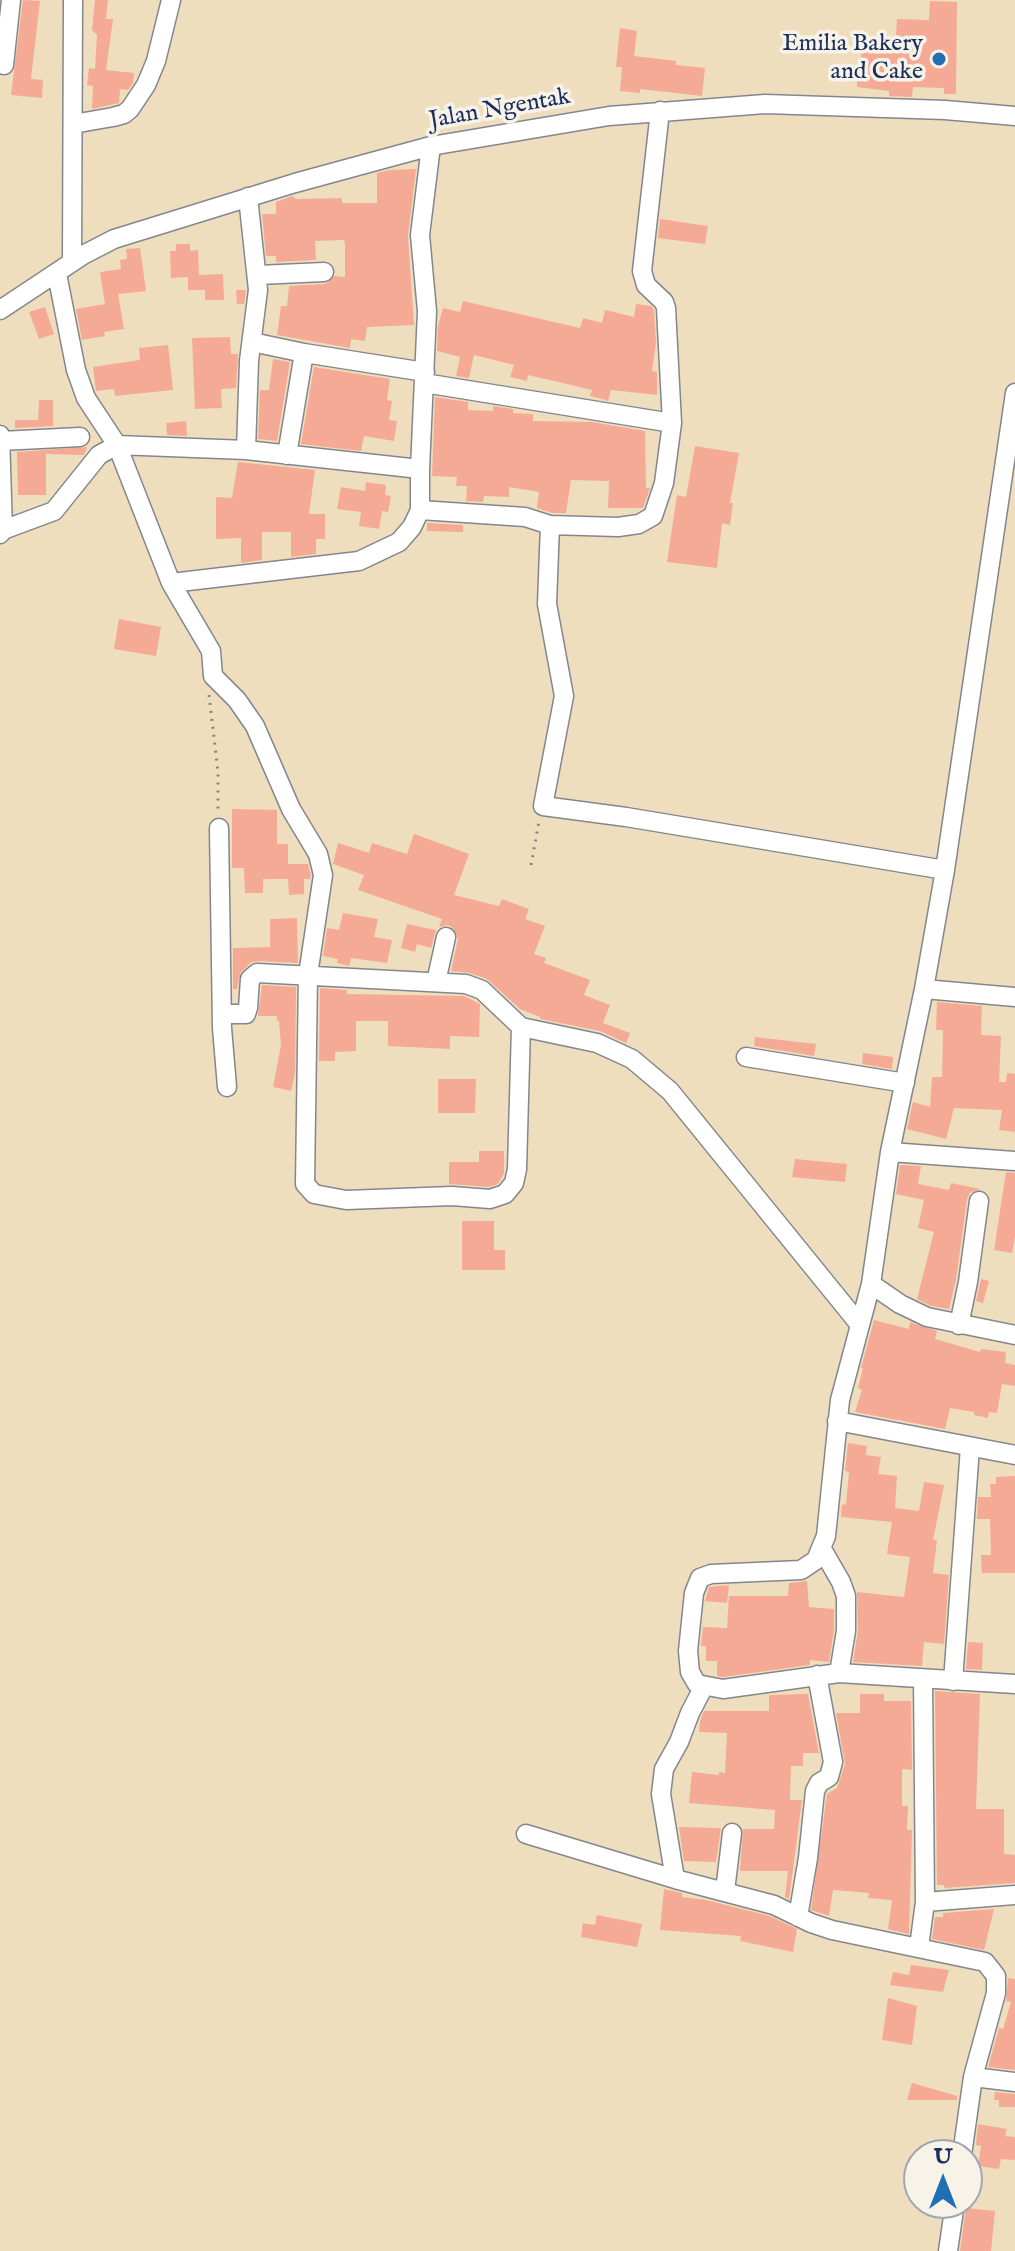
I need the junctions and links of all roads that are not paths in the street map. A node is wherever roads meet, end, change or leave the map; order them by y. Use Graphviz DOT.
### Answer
graph roads {
  1 [pos="11,0"];
  2 [pos="73,0"];
  3 [pos="171,0"];
  4 [pos="4,65"];
  5 [pos="660,111"];
  6 [pos="1015,116"];
  7 [pos="73,124"];
  8 [pos="431,146"];
  9 [pos="248,197"];
  10 [pos="65,268"];
  11 [pos="324,272"];
  12 [pos="258,275"];
  13 [pos="0,310"];
  14 [pos="252,342"];
  15 [pos="304,353"];
  16 [pos="424,378"];
  17 [pos="1015,393"];
  18 [pos="672,423"];
  19 [pos="80,437"];
  20 [pos="1,438"];
  21 [pos="109,449"];
  22 [pos="246,450"];
  23 [pos="287,455"];
  24 [pos="420,469"];
  25 [pos="420,510"];
  26 [pos="550,525"];
  27 [pos="2,532"];
  28 [pos="171,583"];
  29 [pos="219,828"];
  30 [pos="945,870"];
  31 [pos="446,937"];
  32 [pos="308,975"];
  33 [pos="436,982"];
  34 [pos="924,989"];
  35 [pos="1015,997"];
  36 [pos="222,1014"];
  37 [pos="521,1027"];
  38 [pos="746,1057"];
  39 [pos="905,1083"];
  40 [pos="227,1087"];
  41 [pos="890,1152"];
  42 [pos="1015,1161"];
  43 [pos="979,1201"];
  44 [pos="870,1286"];
  45 [pos="861,1320"];
  46 [pos="959,1325"];
  47 [pos="1015,1335"];
  48 [pos="837,1421"];
  49 [pos="970,1447"];
  50 [pos="1015,1455"];
  51 [pos="822,1549"];
  52 [pos="839,1673"];
  53 [pos="817,1675"];
  54 [pos="923,1679"];
  55 [pos="953,1681"];
  56 [pos="1015,1684"];
  57 [pos="704,1686"];
  58 [pos="732,1833"];
  59 [pos="526,1834"];
  60 [pos="675,1879"];
  61 [pos="725,1891"];
  62 [pos="1015,1895"];
  63 [pos="925,1902"];
  64 [pos="798,1917"];
  65 [pos="919,1947"];
  66 [pos="973,2077"];
  67 [pos="1015,2082"];
  68 [pos="964,2139"];
  69 [pos="953,2219"];
  70 [pos="948,2251"];
  1 -- 4 [label="street"];
  2 -- 7 [label="street"];
  3 -- 7 [label="street"];
  5 -- 6 [label="street, Jalan Ngentak"];
  5 -- 8 [label="street, Jalan Ngentak"];
  5 -- 18 [label="street"];
  7 -- 10 [label="street"];
  8 -- 9 [label="street, Jalan Ngentak"];
  8 -- 16 [label="street"];
  9 -- 10 [label="street, Jalan Ngentak"];
  9 -- 12 [label="street"];
  10 -- 13 [label="street, Jalan Ngentak"];
  10 -- 21 [label="street"];
  11 -- 12 [label="street"];
  12 -- 14 [label="street"];
  14 -- 15 [label="street"];
  14 -- 22 [label="street"];
  15 -- 16 [label="street"];
  15 -- 23 [label="street"];
  16 -- 18 [label="street"];
  16 -- 24 [label="street"];
  17 -- 30 [label="street"];
  18 -- 26 [label="street"];
  19 -- 20 [label="street"];
  20 -- 27 [label="street"];
  21 -- 22 [label="street"];
  21 -- 27 [label="street"];
  21 -- 28 [label="street"];
  22 -- 23 [label="street"];
  23 -- 24 [label="street"];
  24 -- 25 [label="street"];
  25 -- 26 [label="street"];
  25 -- 28 [label="street"];
  26 -- 30 [label="street"];
  28 -- 32 [label="street"];
  29 -- 36 [label="street"];
  30 -- 34 [label="street"];
  31 -- 33 [label="street"];
  32 -- 33 [label="street"];
  32 -- 36 [label="street"];
  32 -- 37 [label="street"];
  33 -- 37 [label="street"];
  34 -- 35 [label="street"];
  34 -- 39 [label="street"];
  36 -- 40 [label="street"];
  37 -- 45 [label="street"];
  38 -- 39 [label="street"];
  39 -- 41 [label="street"];
  41 -- 42 [label="street"];
  41 -- 44 [label="street"];
  43 -- 46 [label="street"];
  44 -- 45 [label="street"];
  44 -- 46 [label="street"];
  45 -- 48 [label="street"];
  46 -- 47 [label="street"];
  48 -- 49 [label="street"];
  48 -- 51 [label="street"];
  49 -- 50 [label="street"];
  49 -- 55 [label="street"];
  51 -- 52 [label="street"];
  51 -- 57 [label="street"];
  52 -- 53 [label="street"];
  52 -- 54 [label="street"];
  53 -- 57 [label="street"];
  53 -- 64 [label="street"];
  54 -- 55 [label="street"];
  54 -- 63 [label="street"];
  55 -- 56 [label="street"];
  57 -- 60 [label="street"];
  58 -- 61 [label="street"];
  59 -- 60 [label="street"];
  60 -- 61 [label="street"];
  61 -- 64 [label="street"];
  62 -- 63 [label="street"];
  63 -- 65 [label="street"];
  64 -- 65 [label="street"];
  65 -- 66 [label="street"];
  66 -- 67 [label="street"];
  66 -- 68 [label="street"];
  69 -- 70 [label="street"];
}
